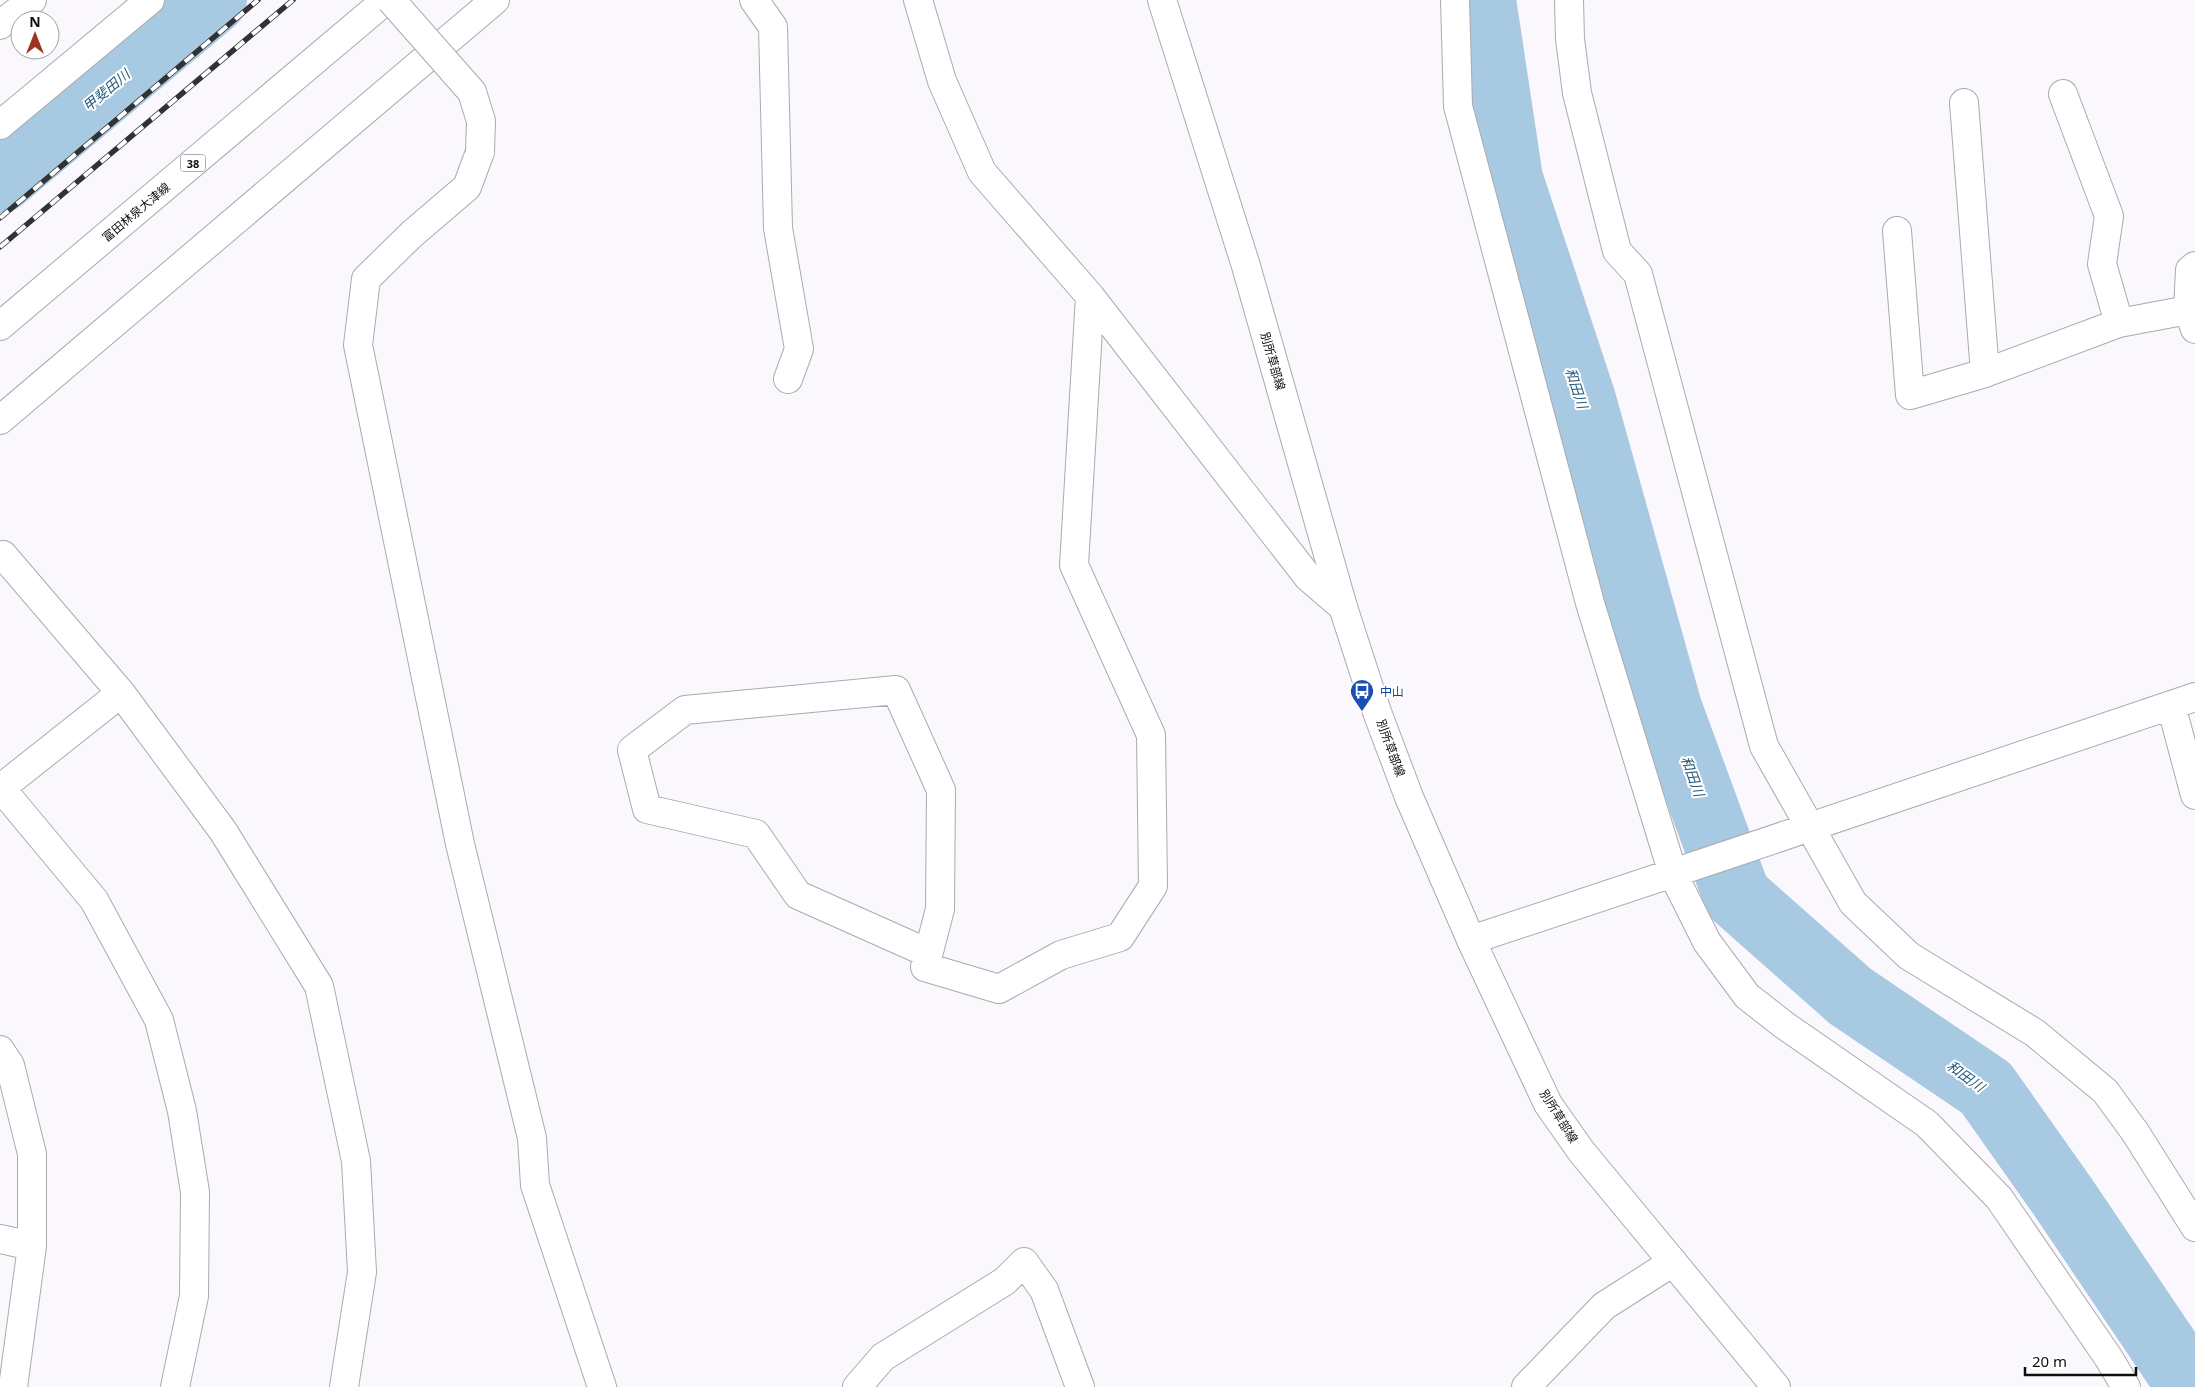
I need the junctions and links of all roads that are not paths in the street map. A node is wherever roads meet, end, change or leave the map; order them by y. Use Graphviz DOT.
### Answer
graph roads {
  1 [pos="32,0"];
  2 [pos="150,0"];
  3 [pos="386,0"];
  4 [pos="392,0"];
  5 [pos="495,0"];
  6 [pos="754,0"];
  7 [pos="918,0"];
  8 [pos="1162,0"];
  9 [pos="1455,0"];
  10 [pos="1569,0"];
  11 [pos="0,25"];
  12 [pos="2063,94"];
  13 [pos="1964,103"];
  14 [pos="0,125"];
  15 [pos="1897,231"];
  16 [pos="2195,266"];
  17 [pos="1090,296"];
  18 [pos="2192,320"];
  19 [pos="2118,323"];
  20 [pos="0,326"];
  21 [pos="1985,373"];
  22 [pos="788,379"];
  23 [pos="0,420"];
  24 [pos="3,555"];
  25 [pos="1343,607"];
  26 [pos="121,693"];
  27 [pos="2183,701"];
  28 [pos="0,788"];
  29 [pos="2195,795"];
  30 [pos="1801,829"];
  31 [pos="1681,872"];
  32 [pos="1471,940"];
  33 [pos="928,954"];
  34 [pos="0,1050"];
  35 [pos="2195,1227"];
  36 [pos="0,1240"];
  37 [pos="32,1246"];
  38 [pos="1673,1262"];
  39 [pos="13,1387"];
  40 [pos="175,1387"];
  41 [pos="344,1387"];
  42 [pos="602,1387"];
  43 [pos="857,1387"];
  44 [pos="1080,1387"];
  45 [pos="1526,1387"];
  46 [pos="1776,1387"];
  47 [pos="2126,1387"];
  1 -- 11 [label="street"];
  2 -- 14 [label="street"];
  3 -- 20 [label="street, 富田林泉大津線 / 38"];
  4 -- 42 [label="street, bridge"];
  5 -- 23 [label="street"];
  6 -- 22 [label="street"];
  7 -- 17 [label="street"];
  8 -- 25 [label="street, 別所草部線"];
  9 -- 31 [label="street"];
  10 -- 30 [label="street"];
  12 -- 19 [label="street"];
  13 -- 21 [label="street"];
  15 -- 21 [label="street"];
  16 -- 18 [label="street"];
  17 -- 25 [label="street"];
  17 -- 33 [label="street"];
  18 -- 19 [label="street"];
  19 -- 21 [label="street"];
  24 -- 26 [label="street"];
  25 -- 32 [label="street, 別所草部線"];
  26 -- 28 [label="street"];
  26 -- 41 [label="street"];
  27 -- 29 [label="street"];
  27 -- 30 [label="street"];
  28 -- 40 [label="street"];
  30 -- 31 [label="street"];
  30 -- 35 [label="street"];
  31 -- 32 [label="street"];
  31 -- 47 [label="street"];
  32 -- 38 [label="street, 別所草部線"];
  33 -- 33 [label="street"];
  34 -- 37 [label="street"];
  36 -- 37 [label="street"];
  37 -- 39 [label="street"];
  38 -- 45 [label="street"];
  38 -- 46 [label="street, 別所草部線"];
  43 -- 44 [label="street"];
}
